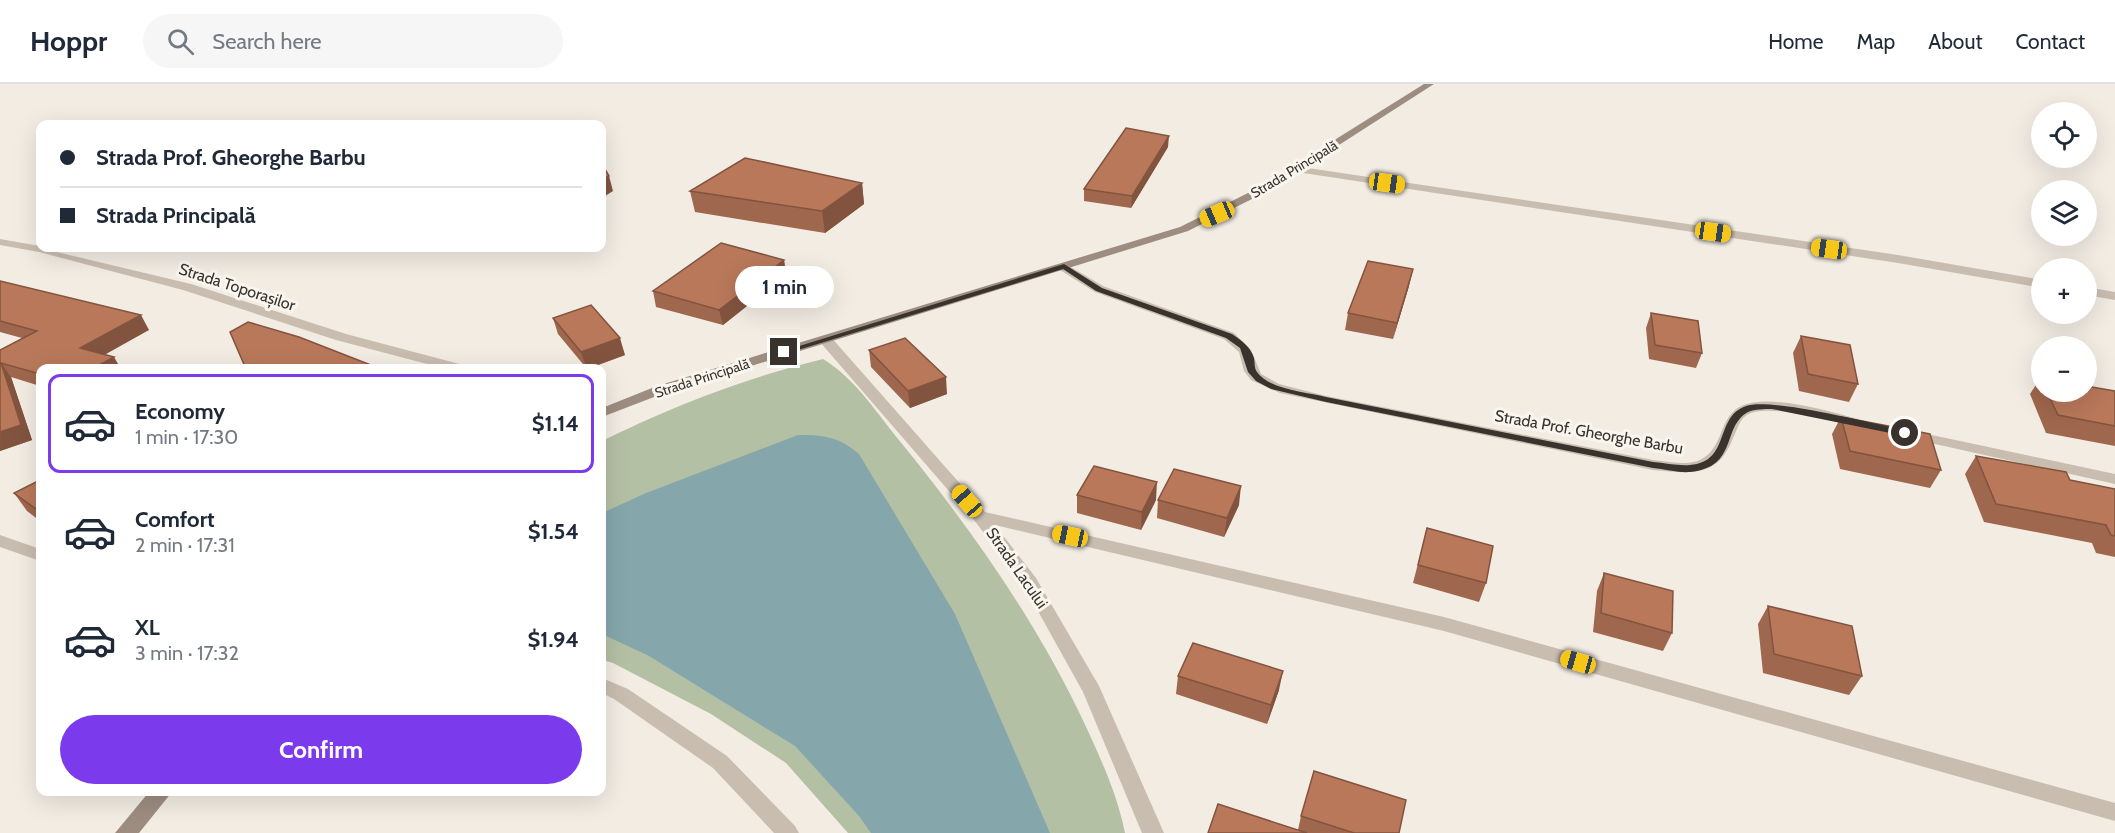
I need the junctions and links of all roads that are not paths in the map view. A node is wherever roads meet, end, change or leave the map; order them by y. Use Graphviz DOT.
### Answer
graph roads {
  1 [pos="1430,84"];
  2 [pos="1294,169"];
  3 [pos="0,242"];
  4 [pos="36,248"];
  5 [pos="52,252"];
  6 [pos="1064,267"];
  7 [pos="2031,282"];
  8 [pos="2097,293"];
  9 [pos="2115,296"];
  10 [pos="825,339"];
  11 [pos="443,364"];
  12 [pos="606,411"];
  13 [pos="1870,426"];
  14 [pos="1893,431"];
  15 [pos="2115,479"];
  16 [pos="980,516"];
  17 [pos="0,541"];
  18 [pos="36,554"];
  19 [pos="606,687"];
  20 [pos="158,796"];
  21 [pos="2115,812"];
  22 [pos="126,833"];
  23 [pos="788,833"];
  24 [pos="1153,833"];
  1 -- 2 [label="main road, Strada Principală"];
  2 -- 6 [label="main road, Strada Principală"];
  2 -- 7 [label="street"];
  3 -- 4 [label="street, Strada Toporașilor"];
  5 -- 11 [label="street, Strada Toporașilor"];
  6 -- 10 [label="main road, Strada Principală"];
  6 -- 13 [label="street, Strada Prof. Gheorghe Barbu"];
  8 -- 9 [label="street"];
  10 -- 12 [label="main road, Strada Principală"];
  10 -- 16 [label="street, Strada Lacului"];
  14 -- 15 [label="street"];
  16 -- 21 [label="street"];
  16 -- 24 [label="street, Strada Lacului"];
  17 -- 18 [label="street"];
  19 -- 23 [label="street"];
  20 -- 22 [label="main road"];
}
